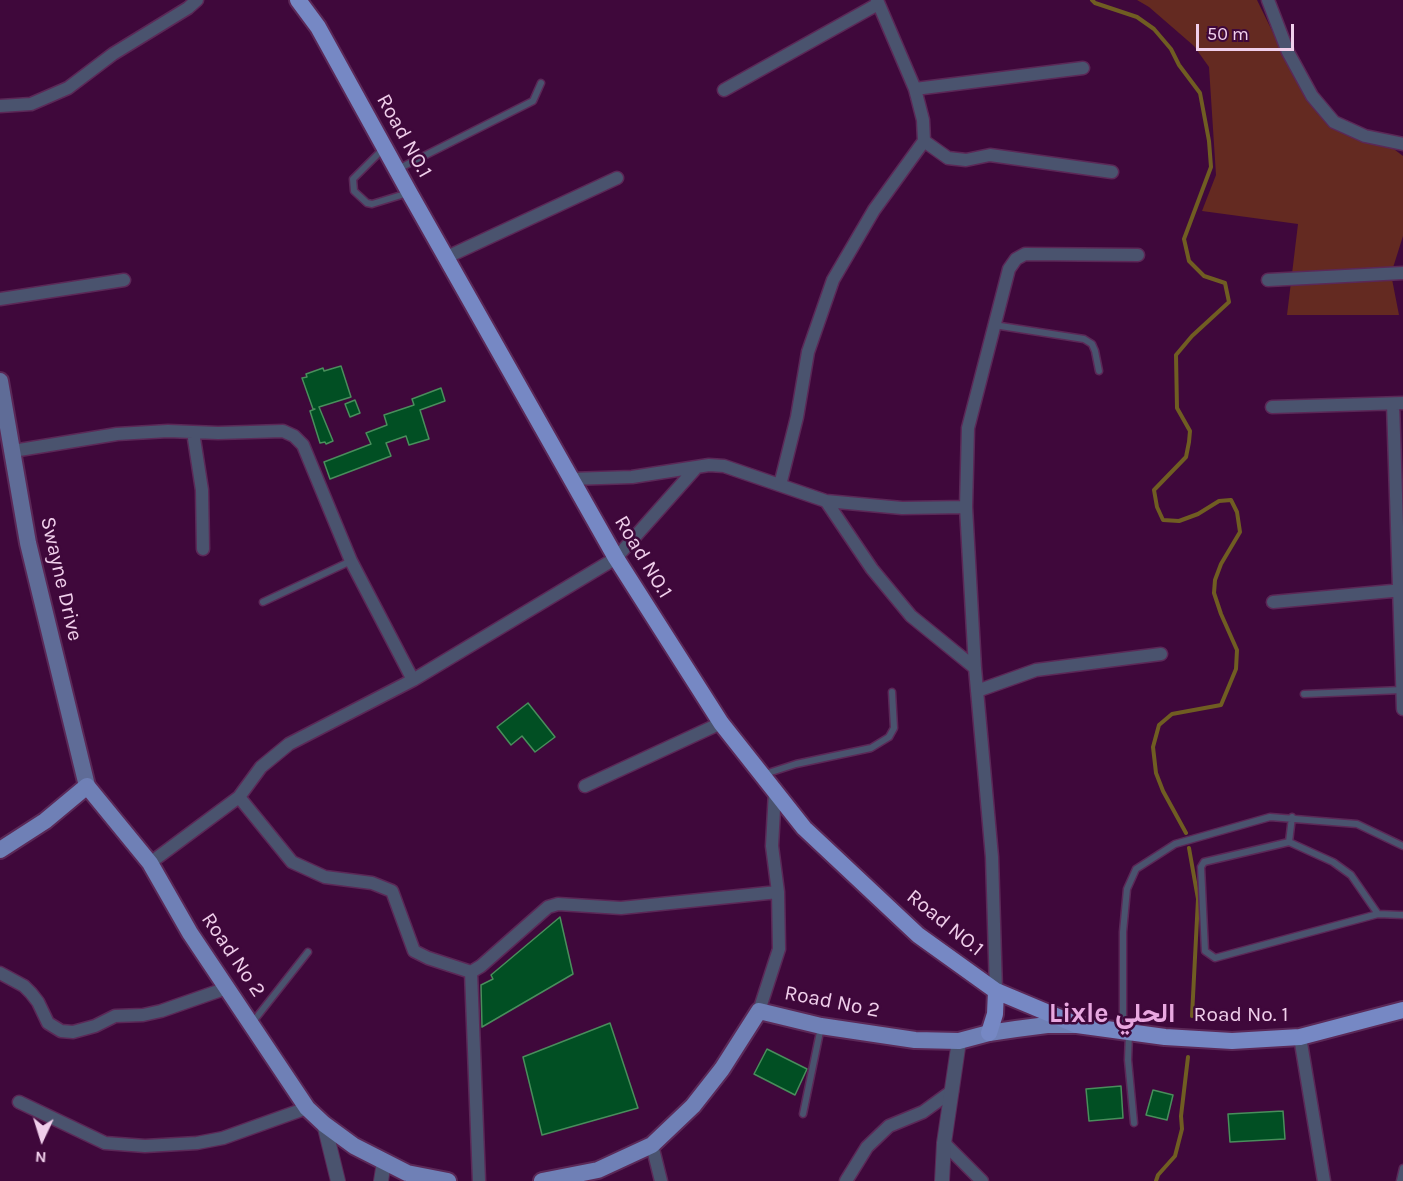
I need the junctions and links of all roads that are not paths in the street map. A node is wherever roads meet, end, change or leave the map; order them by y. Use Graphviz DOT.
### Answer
graph roads {
  1 [pos="197,0"];
  2 [pos="298,0"];
  3 [pos="1268,0"];
  4 [pos="877,2"];
  5 [pos="1083,68"];
  6 [pos="541,83"];
  7 [pos="915,89"];
  8 [pos="724,90"];
  9 [pos="0,106"];
  10 [pos="924,141"];
  11 [pos="1403,144"];
  12 [pos="385,147"];
  13 [pos="397,169"];
  14 [pos="1112,172"];
  15 [pos="617,178"];
  16 [pos="409,192"];
  17 [pos="1137,255"];
  18 [pos="447,257"];
  19 [pos="1403,273"];
  20 [pos="124,280"];
  21 [pos="1268,280"];
  22 [pos="0,299"];
  23 [pos="994,325"];
  24 [pos="1099,371"];
  25 [pos="0,381"];
  26 [pos="1398,403"];
  27 [pos="1272,407"];
  28 [pos="193,432"];
  29 [pos="13,451"];
  30 [pos="696,468"];
  31 [pos="570,478"];
  32 [pos="780,485"];
  33 [pos="826,501"];
  34 [pos="966,507"];
  35 [pos="203,549"];
  36 [pos="616,558"];
  37 [pos="351,561"];
  38 [pos="1400,590"];
  39 [pos="263,602"];
  40 [pos="1273,602"];
  41 [pos="1161,654"];
  42 [pos="975,668"];
  43 [pos="413,680"];
  44 [pos="1402,690"];
  45 [pos="977,691"];
  46 [pos="892,692"];
  47 [pos="1304,694"];
  48 [pos="1403,709"];
  49 [pos="721,723"];
  50 [pos="762,775"];
  51 [pos="87,786"];
  52 [pos="585,786"];
  53 [pos="775,791"];
  54 [pos="239,797"];
  55 [pos="1292,817"];
  56 [pos="1288,842"];
  57 [pos="1403,846"];
  58 [pos="0,850"];
  59 [pos="150,863"];
  60 [pos="778,892"];
  61 [pos="1378,914"];
  62 [pos="1403,915"];
  63 [pos="308,952"];
  64 [pos="471,972"];
  65 [pos="0,973"];
  66 [pos="227,988"];
  67 [pos="996,991"];
  68 [pos="1403,1010"];
  69 [pos="759,1011"];
  70 [pos="251,1023"];
  71 [pos="1077,1025"];
  72 [pos="821,1026"];
  73 [pos="1126,1032"];
  74 [pos="989,1033"];
  75 [pos="1300,1037"];
  76 [pos="959,1041"];
  77 [pos="952,1091"];
  78 [pos="19,1102"];
  79 [pos="307,1108"];
  80 [pos="803,1114"];
  81 [pos="1134,1123"];
  82 [pos="324,1124"];
  83 [pos="944,1143"];
  84 [pos="652,1144"];
  85 [pos="384,1162"];
  86 [pos="1403,1168"];
  87 [pos="338,1181"];
  88 [pos="381,1181"];
  89 [pos="448,1181"];
  90 [pos="479,1181"];
  91 [pos="542,1181"];
  92 [pos="661,1181"];
  93 [pos="846,1181"];
  94 [pos="942,1181"];
  95 [pos="982,1181"];
  96 [pos="1324,1181"];
  97 [pos="1400,1181"];
  1 -- 9 [label="street"];
  2 -- 12 [label="highway, Road NO.1"];
  3 -- 11 [label="street"];
  4 -- 7 [label="street"];
  4 -- 8 [label="street"];
  5 -- 7 [label="street"];
  6 -- 13 [label="lane"];
  7 -- 10 [label="street"];
  10 -- 14 [label="street"];
  10 -- 32 [label="street"];
  12 -- 13 [label="highway, Road NO.1"];
  12 -- 16 [label="lane"];
  13 -- 16 [label="highway, Road NO.1"];
  15 -- 18 [label="street"];
  16 -- 18 [label="highway, Road NO.1"];
  17 -- 23 [label="street"];
  18 -- 31 [label="highway, Road NO.1"];
  19 -- 21 [label="street"];
  20 -- 22 [label="street"];
  23 -- 24 [label="lane"];
  23 -- 34 [label="street"];
  25 -- 29 [label="main road, Swayne Drive"];
  26 -- 27 [label="street"];
  26 -- 38 [label="street"];
  28 -- 29 [label="street"];
  28 -- 35 [label="street"];
  28 -- 37 [label="street"];
  29 -- 51 [label="main road, Swayne Drive"];
  30 -- 31 [label="street"];
  30 -- 32 [label="street"];
  30 -- 36 [label="street"];
  31 -- 36 [label="highway, Road NO.1"];
  32 -- 33 [label="street"];
  33 -- 34 [label="street"];
  33 -- 42 [label="street"];
  34 -- 42 [label="street"];
  36 -- 43 [label="street"];
  36 -- 49 [label="highway, Road NO.1"];
  37 -- 39 [label="lane"];
  37 -- 43 [label="street"];
  38 -- 40 [label="street"];
  38 -- 44 [label="street"];
  41 -- 45 [label="street"];
  42 -- 45 [label="street"];
  43 -- 54 [label="street"];
  44 -- 47 [label="lane"];
  44 -- 48 [label="street"];
  45 -- 67 [label="street"];
  46 -- 50 [label="lane"];
  49 -- 50 [label="highway, Road NO.1"];
  49 -- 52 [label="street"];
  50 -- 53 [label="highway, Road NO.1"];
  51 -- 58 [label="main road"];
  51 -- 59 [label="main road, Road No 2"];
  53 -- 60 [label="street"];
  53 -- 67 [label="highway, Road NO.1"];
  54 -- 59 [label="street"];
  54 -- 64 [label="street"];
  55 -- 56 [label="lane"];
  55 -- 57 [label="lane"];
  55 -- 73 [label="lane"];
  56 -- 61 [label="lane"];
  56 -- 61 [label="lane"];
  59 -- 66 [label="main road, Road No 2"];
  60 -- 64 [label="street"];
  60 -- 69 [label="street"];
  61 -- 62 [label="lane"];
  63 -- 70 [label="lane"];
  64 -- 90 [label="street"];
  65 -- 66 [label="street"];
  66 -- 70 [label="main road, Road No 2"];
  67 -- 71 [label="highway, Road NO.1"];
  67 -- 74 [label="highway"];
  68 -- 75 [label="highway, Road No. 1"];
  69 -- 72 [label="main road, Road No 2"];
  69 -- 84 [label="main road, Road No 2"];
  70 -- 79 [label="main road, Road No 2"];
  71 -- 73 [label="highway, Road No. 1"];
  71 -- 74 [label="main road, Road No 2"];
  72 -- 76 [label="main road, Road No 2"];
  72 -- 80 [label="lane"];
  73 -- 75 [label="highway, Road No. 1"];
  73 -- 81 [label="lane"];
  74 -- 76 [label="main road, Road No 2"];
  75 -- 96 [label="street"];
  76 -- 77 [label="street"];
  77 -- 83 [label="street"];
  77 -- 93 [label="street"];
  78 -- 79 [label="street"];
  79 -- 82 [label="main road, Road No 2"];
  82 -- 85 [label="main road, Road No 2"];
  82 -- 87 [label="street"];
  83 -- 94 [label="street"];
  83 -- 95 [label="street"];
  84 -- 91 [label="main road, Road No 2"];
  84 -- 92 [label="street"];
  85 -- 88 [label="street"];
  85 -- 89 [label="main road, Road No 2"];
  86 -- 97 [label="lane"];
}
